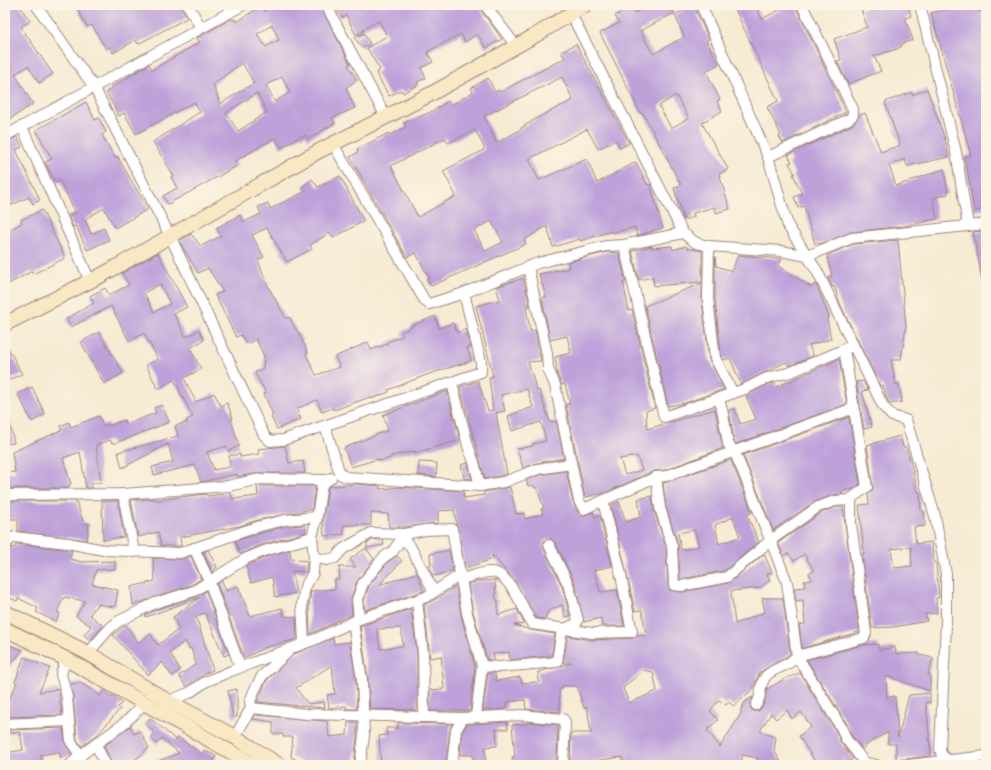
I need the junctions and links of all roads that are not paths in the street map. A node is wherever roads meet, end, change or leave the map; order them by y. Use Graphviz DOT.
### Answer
graph roads {
  1 [pos="36,5"];
  2 [pos="188,5"];
  3 [pos="243,5"];
  4 [pos="326,5"];
  5 [pos="485,5"];
  6 [pos="585,5"];
  7 [pos="701,5"];
  8 [pos="802,5"];
  9 [pos="920,5"];
  10 [pos="980,5"];
  11 [pos="986,8"];
  12 [pos="571,14"];
  13 [pos="201,28"];
  14 [pos="516,46"];
  15 [pos="94,87"];
  16 [pos="386,117"];
  17 [pos="22,127"];
  18 [pos="5,136"];
  19 [pos="333,144"];
  20 [pos="768,157"];
  21 [pos="986,224"];
  22 [pos="968,226"];
  23 [pos="683,234"];
  24 [pos="170,236"];
  25 [pos="624,245"];
  26 [pos="709,246"];
  27 [pos="807,256"];
  28 [pos="528,267"];
  29 [pos="90,281"];
  30 [pos="464,293"];
  31 [pos="5,324"];
  32 [pos="849,347"];
  33 [pos="452,383"];
  34 [pos="733,393"];
  35 [pos="719,399"];
  36 [pos="854,408"];
  37 [pos="325,426"];
  38 [pos="734,451"];
  39 [pos="570,464"];
  40 [pos="340,474"];
  41 [pos="656,477"];
  42 [pos="328,480"];
  43 [pos="480,486"];
  44 [pos="123,494"];
  45 [pos="5,495"];
  46 [pos="851,499"];
  47 [pos="602,501"];
  48 [pos="317,517"];
  49 [pos="403,536"];
  50 [pos="312,537"];
  51 [pos="771,540"];
  52 [pos="549,545"];
  53 [pos="5,548"];
  54 [pos="194,548"];
  55 [pos="134,552"];
  56 [pos="314,557"];
  57 [pos="461,579"];
  58 [pos="209,581"];
  59 [pos="434,592"];
  60 [pos="417,601"];
  61 [pos="5,612"];
  62 [pos="356,620"];
  63 [pos="5,629"];
  64 [pos="562,629"];
  65 [pos="304,642"];
  66 [pos="292,648"];
  67 [pos="88,653"];
  68 [pos="797,656"];
  69 [pos="66,659"];
  70 [pos="482,666"];
  71 [pos="240,667"];
  72 [pos="168,701"];
  73 [pos="144,703"];
  74 [pos="756,705"];
  75 [pos="251,708"];
  76 [pos="363,715"];
  77 [pos="476,716"];
  78 [pos="424,717"];
  79 [pos="463,718"];
  80 [pos="69,721"];
  81 [pos="5,724"];
  82 [pos="235,737"];
  83 [pos="96,745"];
  84 [pos="80,755"];
  85 [pos="986,756"];
  86 [pos="239,761"];
  87 [pos="941,761"];
  88 [pos="863,764"];
  89 [pos="70,765"];
  90 [pos="106,765"];
  91 [pos="254,765"];
  92 [pos="279,765"];
  93 [pos="360,765"];
  94 [pos="452,765"];
  95 [pos="563,765"];
  96 [pos="876,765"];
  97 [pos="908,765"];
  1 -- 15 [label="street"];
  2 -- 13 [label="street"];
  3 -- 13 [label="street"];
  4 -- 16 [label="street"];
  5 -- 14 [label="street"];
  6 -- 12 [label="street"];
  7 -- 20 [label="street"];
  8 -- 20 [label="street"];
  9 -- 22 [label="street"];
  10 -- 11 [label="street"];
  12 -- 14 [label="street"];
  12 -- 23 [label="street"];
  13 -- 15 [label="street"];
  14 -- 16 [label="street"];
  15 -- 17 [label="street"];
  15 -- 24 [label="street"];
  16 -- 19 [label="street"];
  17 -- 18 [label="street"];
  17 -- 29 [label="street"];
  19 -- 24 [label="street"];
  19 -- 30 [label="street"];
  20 -- 27 [label="street"];
  21 -- 22 [label="street"];
  22 -- 27 [label="street"];
  23 -- 25 [label="street"];
  23 -- 26 [label="street"];
  24 -- 29 [label="street"];
  24 -- 37 [label="street"];
  25 -- 28 [label="street"];
  25 -- 35 [label="street"];
  26 -- 27 [label="street"];
  26 -- 34 [label="street"];
  27 -- 32 [label="street"];
  28 -- 30 [label="street"];
  28 -- 39 [label="street"];
  29 -- 31 [label="street"];
  30 -- 33 [label="street"];
  32 -- 34 [label="street"];
  32 -- 36 [label="street"];
  32 -- 87 [label="street"];
  33 -- 37 [label="street"];
  33 -- 43 [label="street"];
  34 -- 35 [label="street"];
  35 -- 38 [label="street"];
  36 -- 38 [label="street"];
  36 -- 46 [label="street"];
  37 -- 40 [label="street"];
  38 -- 41 [label="street"];
  38 -- 51 [label="street"];
  39 -- 43 [label="street"];
  39 -- 47 [label="street"];
  40 -- 42 [label="street"];
  40 -- 43 [label="street"];
  41 -- 47 [label="street"];
  41 -- 51 [label="street"];
  42 -- 44 [label="street"];
  42 -- 48 [label="street"];
  44 -- 45 [label="street"];
  44 -- 55 [label="street"];
  46 -- 51 [label="street"];
  46 -- 68 [label="street"];
  47 -- 64 [label="street"];
  48 -- 50 [label="street"];
  48 -- 54 [label="street"];
  49 -- 56 [label="street"];
  49 -- 57 [label="street"];
  49 -- 59 [label="street"];
  49 -- 62 [label="street"];
  50 -- 56 [label="street"];
  50 -- 58 [label="street"];
  51 -- 68 [label="street"];
  52 -- 64 [label="street"];
  53 -- 55 [label="street"];
  54 -- 55 [label="street"];
  54 -- 58 [label="street"];
  56 -- 65 [label="street"];
  57 -- 59 [label="street"];
  57 -- 64 [label="street"];
  57 -- 70 [label="street"];
  58 -- 67 [label="street"];
  58 -- 71 [label="street"];
  59 -- 60 [label="street"];
  60 -- 62 [label="street"];
  60 -- 78 [label="street"];
  61 -- 67 [label="street"];
  62 -- 65 [label="street"];
  62 -- 76 [label="street"];
  63 -- 69 [label="street"];
  64 -- 70 [label="street"];
  65 -- 66 [label="street"];
  66 -- 71 [label="street"];
  66 -- 75 [label="street"];
  67 -- 72 [label="street"];
  68 -- 74 [label="street"];
  68 -- 88 [label="street"];
  69 -- 73 [label="street"];
  69 -- 80 [label="street"];
  70 -- 77 [label="street"];
  71 -- 72 [label="street"];
  72 -- 82 [label="street"];
  73 -- 83 [label="street"];
  73 -- 86 [label="street"];
  75 -- 76 [label="street"];
  75 -- 82 [label="street"];
  76 -- 78 [label="street"];
  76 -- 93 [label="street"];
  77 -- 79 [label="street"];
  77 -- 95 [label="street"];
  78 -- 79 [label="street"];
  79 -- 94 [label="street"];
  80 -- 81 [label="street"];
  80 -- 84 [label="street"];
  82 -- 92 [label="street"];
  83 -- 84 [label="street"];
  83 -- 90 [label="street"];
  84 -- 89 [label="street"];
  85 -- 87 [label="street"];
  86 -- 91 [label="street"];
  87 -- 97 [label="street"];
  88 -- 96 [label="street"];
}
